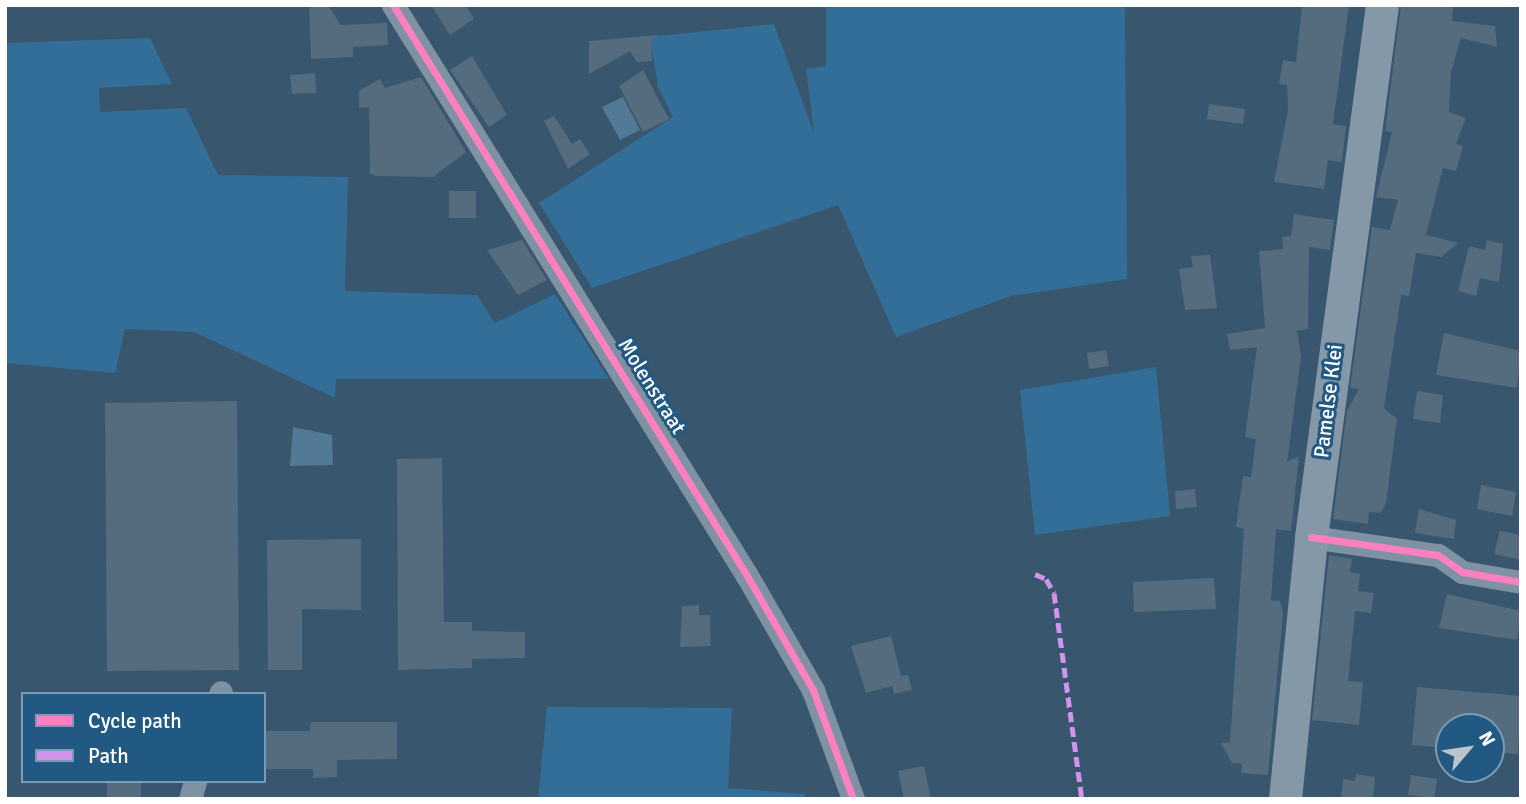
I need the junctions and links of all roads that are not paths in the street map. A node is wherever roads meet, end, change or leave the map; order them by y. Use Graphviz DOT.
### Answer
graph roads {
  1 [pos="393,5"];
  2 [pos="1382,5"];
  3 [pos="1311,537"];
  4 [pos="1521,582"];
  5 [pos="853,799"];
  6 [pos="1286,799"];
  1 -- 5 [label="street, Molenstraat"];
  2 -- 3 [label="main road, Pamelse Klei"];
  3 -- 4 [label="street"];
  3 -- 6 [label="main road, Pamelse Klei"];
}
